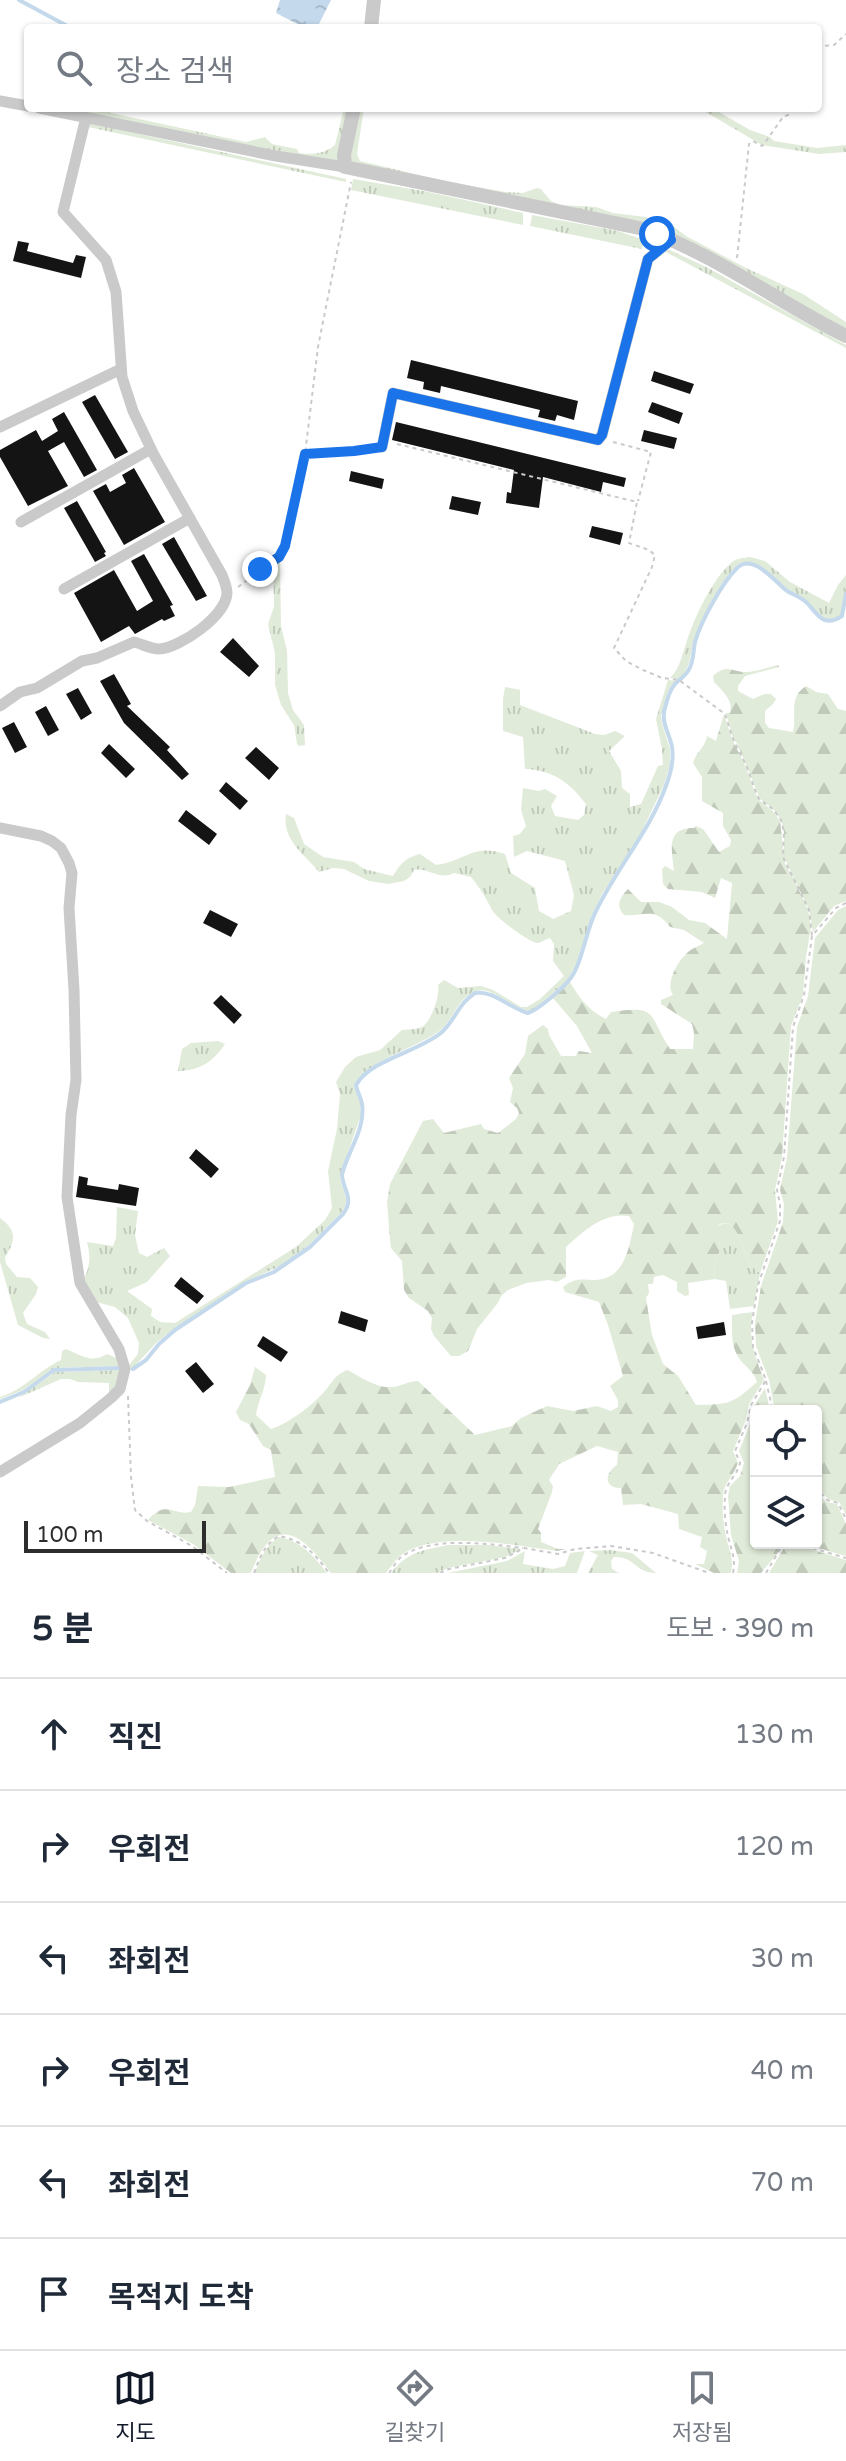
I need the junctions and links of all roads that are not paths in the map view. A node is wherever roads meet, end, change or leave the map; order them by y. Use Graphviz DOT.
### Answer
graph roads {
  1 [pos="374,0"];
  2 [pos="371,24"];
  3 [pos="0,101"];
  4 [pos="24,105"];
  5 [pos="60,112"];
  6 [pos="353,112"];
  7 [pos="86,117"];
  8 [pos="349,168"];
  9 [pos="671,240"];
  10 [pos="846,336"];
  11 [pos="121,369"];
  12 [pos="0,427"];
  13 [pos="382,447"];
  14 [pos="151,449"];
  15 [pos="190,518"];
  16 [pos="21,522"];
  17 [pos="64,589"];
  18 [pos="0,706"];
  19 [pos="0,828"];
  20 [pos="0,1472"];
  1 -- 2 [label="street"];
  3 -- 4 [label="street"];
  5 -- 7 [label="street"];
  6 -- 8 [label="street"];
  7 -- 8 [label="street"];
  7 -- 11 [label="street"];
  8 -- 9 [label="street"];
  9 -- 10 [label="street"];
  9 -- 13 [label="street"];
  11 -- 12 [label="street"];
  11 -- 14 [label="street"];
  14 -- 15 [label="street"];
  14 -- 16 [label="street"];
  15 -- 17 [label="street"];
  15 -- 18 [label="street"];
  19 -- 20 [label="street"];
}
